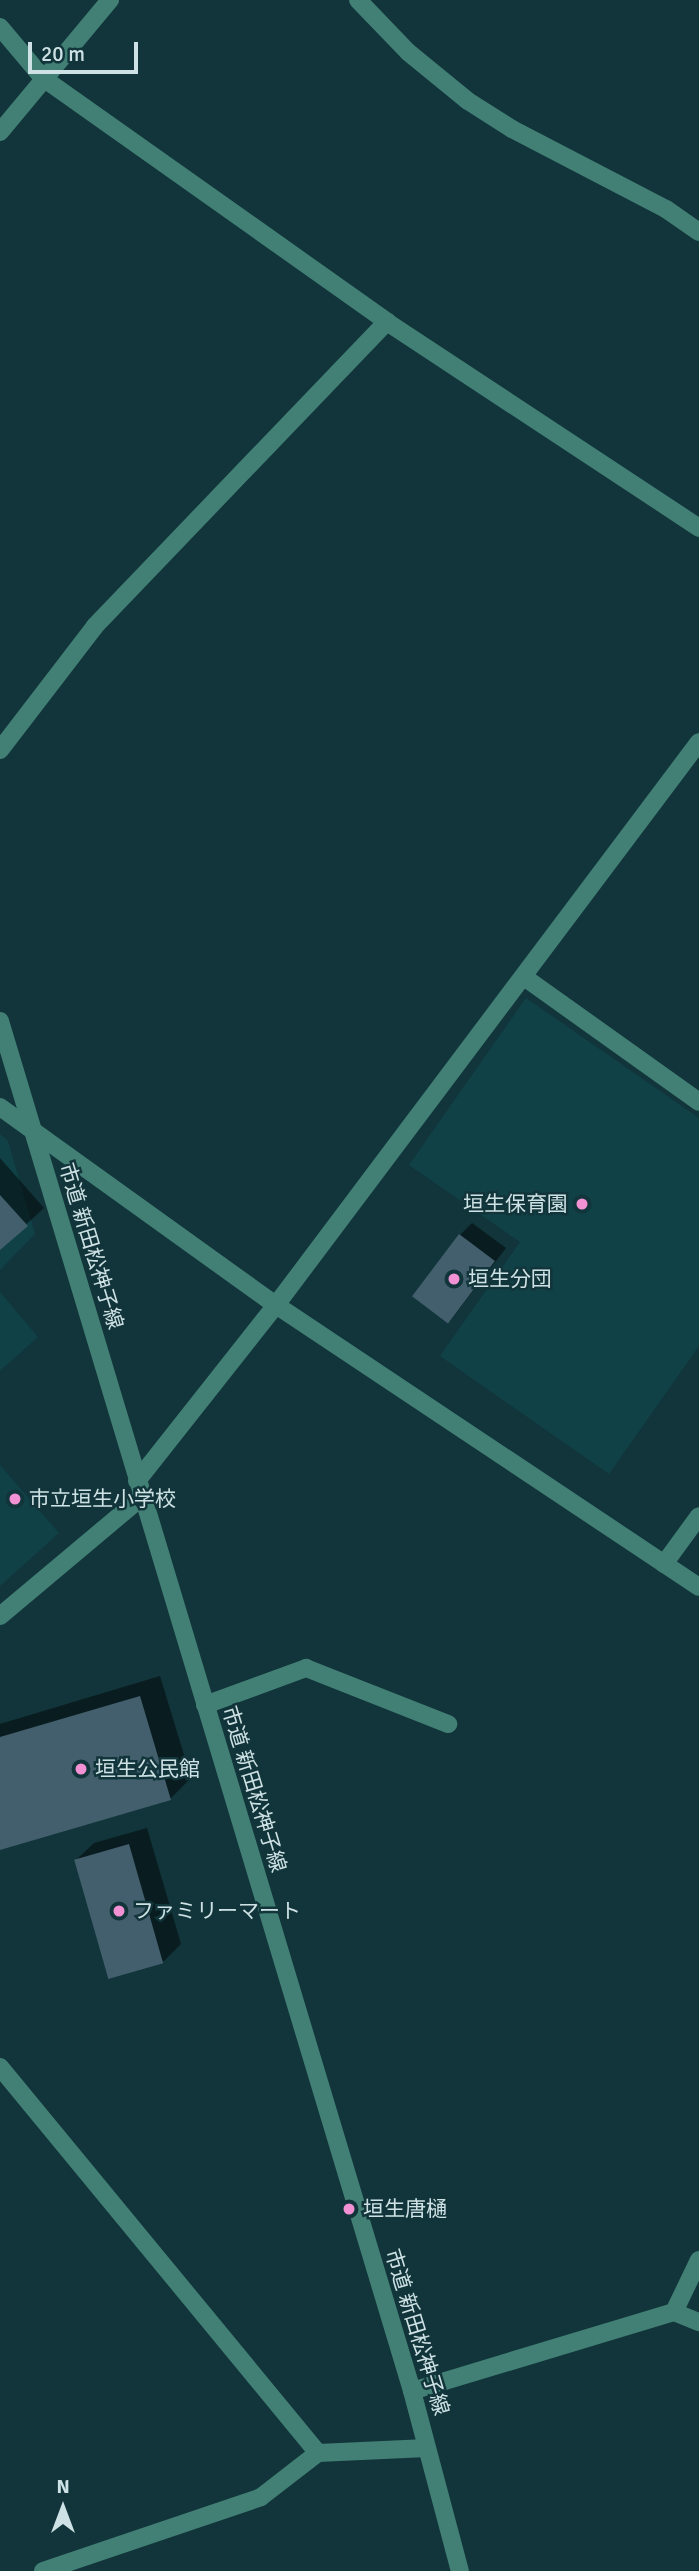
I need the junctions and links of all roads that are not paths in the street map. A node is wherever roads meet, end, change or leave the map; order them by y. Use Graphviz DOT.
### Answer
graph roads {
  1 [pos="110,0"];
  2 [pos="358,0"];
  3 [pos="0,27"];
  4 [pos="43,78"];
  5 [pos="0,132"];
  6 [pos="699,232"];
  7 [pos="387,322"];
  8 [pos="699,528"];
  9 [pos="699,743"];
  10 [pos="0,750"];
  11 [pos="524,977"];
  12 [pos="0,1021"];
  13 [pos="699,1102"];
  14 [pos="0,1107"];
  15 [pos="33,1133"];
  16 [pos="276,1305"];
  17 [pos="140,1489"];
  18 [pos="699,1516"];
  19 [pos="664,1564"];
  20 [pos="699,1587"];
  21 [pos="0,1616"];
  22 [pos="205,1705"];
  23 [pos="448,1724"];
  24 [pos="0,2067"];
  25 [pos="699,2260"];
  26 [pos="674,2312"];
  27 [pos="699,2322"];
  28 [pos="412,2391"];
  29 [pos="427,2448"];
  30 [pos="318,2453"];
  31 [pos="43,2571"];
  32 [pos="460,2571"];
  1 -- 4 [label="street"];
  2 -- 6 [label="street"];
  3 -- 4 [label="street"];
  4 -- 5 [label="street"];
  4 -- 7 [label="street"];
  7 -- 8 [label="street"];
  7 -- 10 [label="street"];
  9 -- 11 [label="street"];
  11 -- 13 [label="street"];
  11 -- 16 [label="street"];
  12 -- 15 [label="street, 市道 新田松神子線"];
  14 -- 15 [label="street"];
  15 -- 16 [label="street"];
  15 -- 17 [label="street, 市道 新田松神子線"];
  16 -- 17 [label="street"];
  16 -- 19 [label="street"];
  17 -- 21 [label="street"];
  17 -- 22 [label="street, 市道 新田松神子線"];
  18 -- 19 [label="street"];
  19 -- 20 [label="street"];
  22 -- 23 [label="street"];
  22 -- 28 [label="street, 市道 新田松神子線"];
  24 -- 30 [label="street"];
  25 -- 26 [label="street"];
  26 -- 27 [label="street"];
  26 -- 28 [label="street"];
  28 -- 29 [label="street, 市道 新田松神子線"];
  29 -- 30 [label="street"];
  29 -- 32 [label="street, 市道 新田松神子線"];
  30 -- 31 [label="street"];
}
